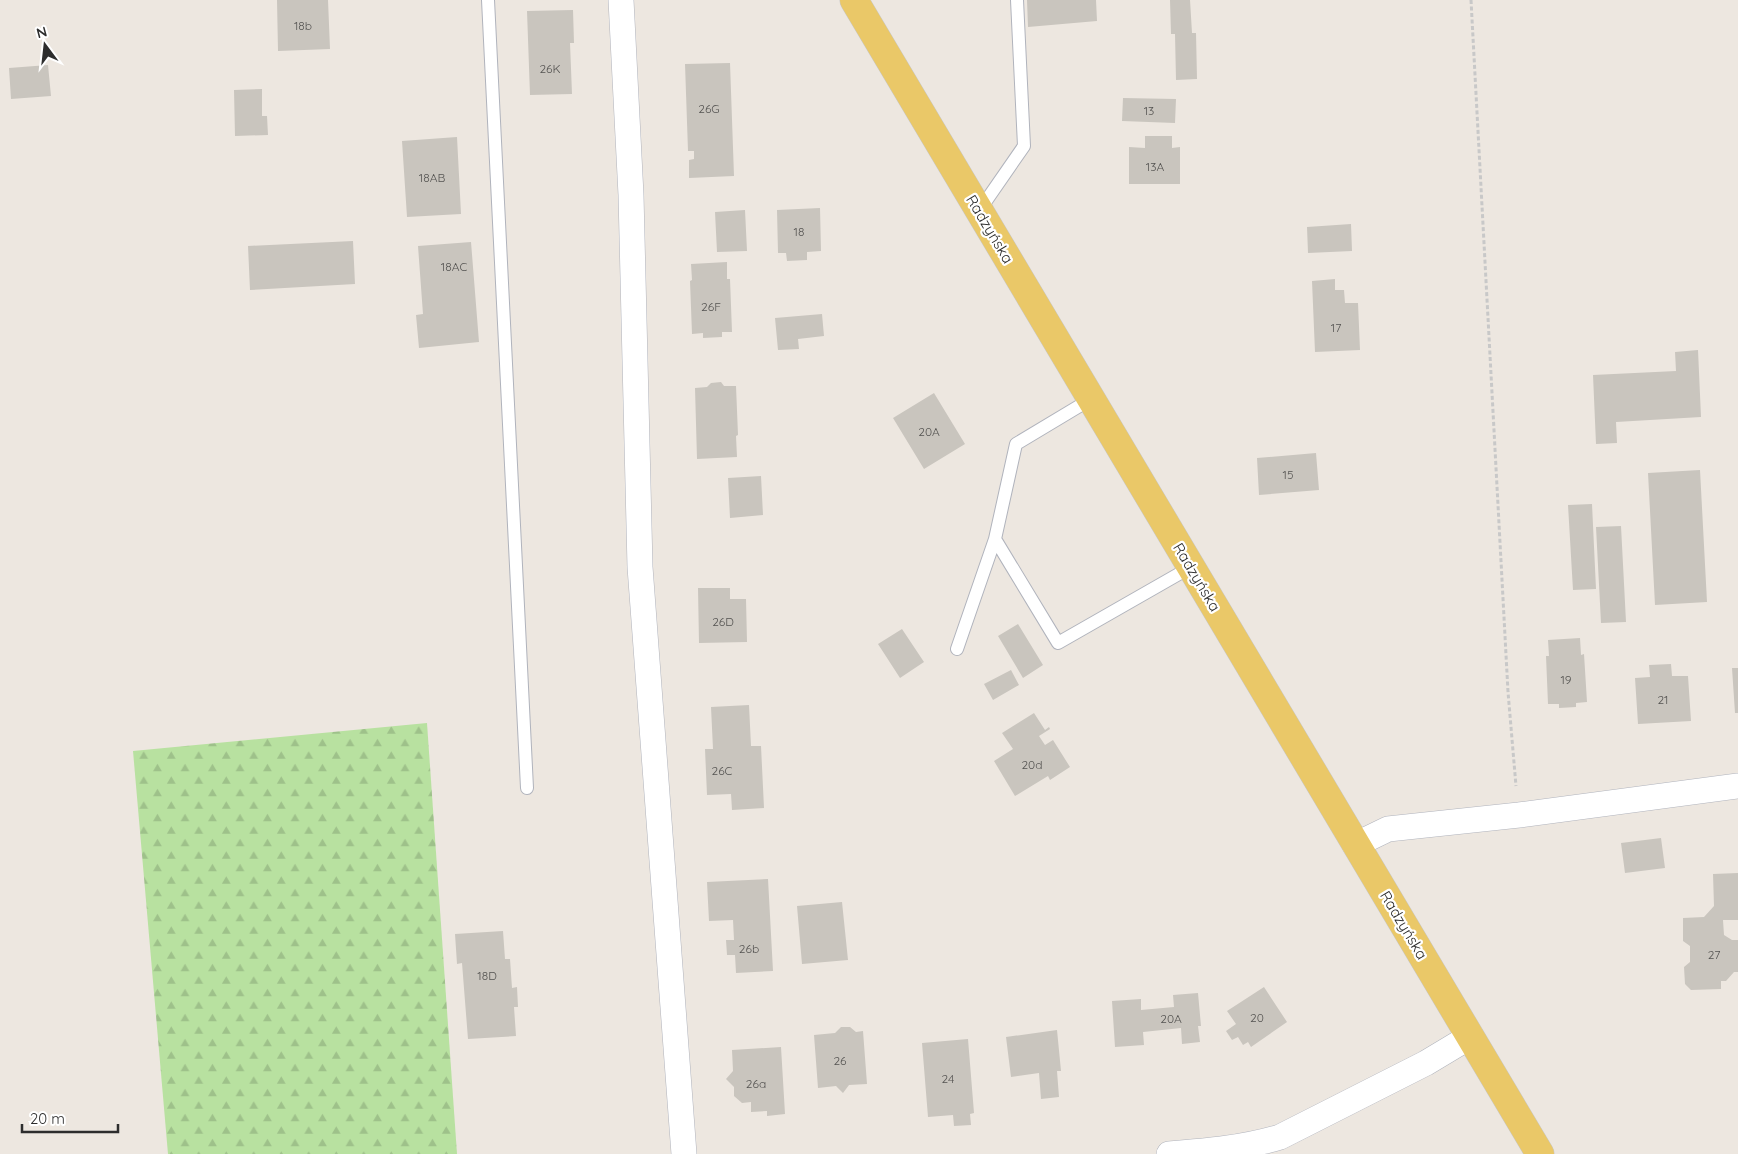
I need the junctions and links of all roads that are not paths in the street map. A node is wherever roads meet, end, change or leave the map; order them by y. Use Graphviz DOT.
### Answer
graph roads {
  1 [pos="488,0"];
  2 [pos="622,0"];
  3 [pos="854,0"];
  4 [pos="1017,0"];
  5 [pos="979,211"];
  6 [pos="1091,400"];
  7 [pos="995,539"];
  8 [pos="1190,567"];
  9 [pos="957,649"];
  10 [pos="1738,786"];
  11 [pos="527,788"];
  12 [pos="1355,845"];
  13 [pos="1470,1036"];
  14 [pos="1539,1153"];
  15 [pos="684,1154"];
  16 [pos="1169,1154"];
  1 -- 11 [label="lane"];
  2 -- 15 [label="street"];
  3 -- 5 [label="main road, Radzyńska"];
  4 -- 5 [label="lane"];
  5 -- 6 [label="main road, Radzyńska"];
  6 -- 7 [label="lane"];
  6 -- 8 [label="main road, Radzyńska"];
  7 -- 8 [label="lane"];
  7 -- 9 [label="lane"];
  8 -- 12 [label="main road, Radzyńska"];
  10 -- 12 [label="street"];
  12 -- 13 [label="main road, Radzyńska"];
  13 -- 14 [label="main road, Radzyńska"];
  13 -- 16 [label="street"];
}
